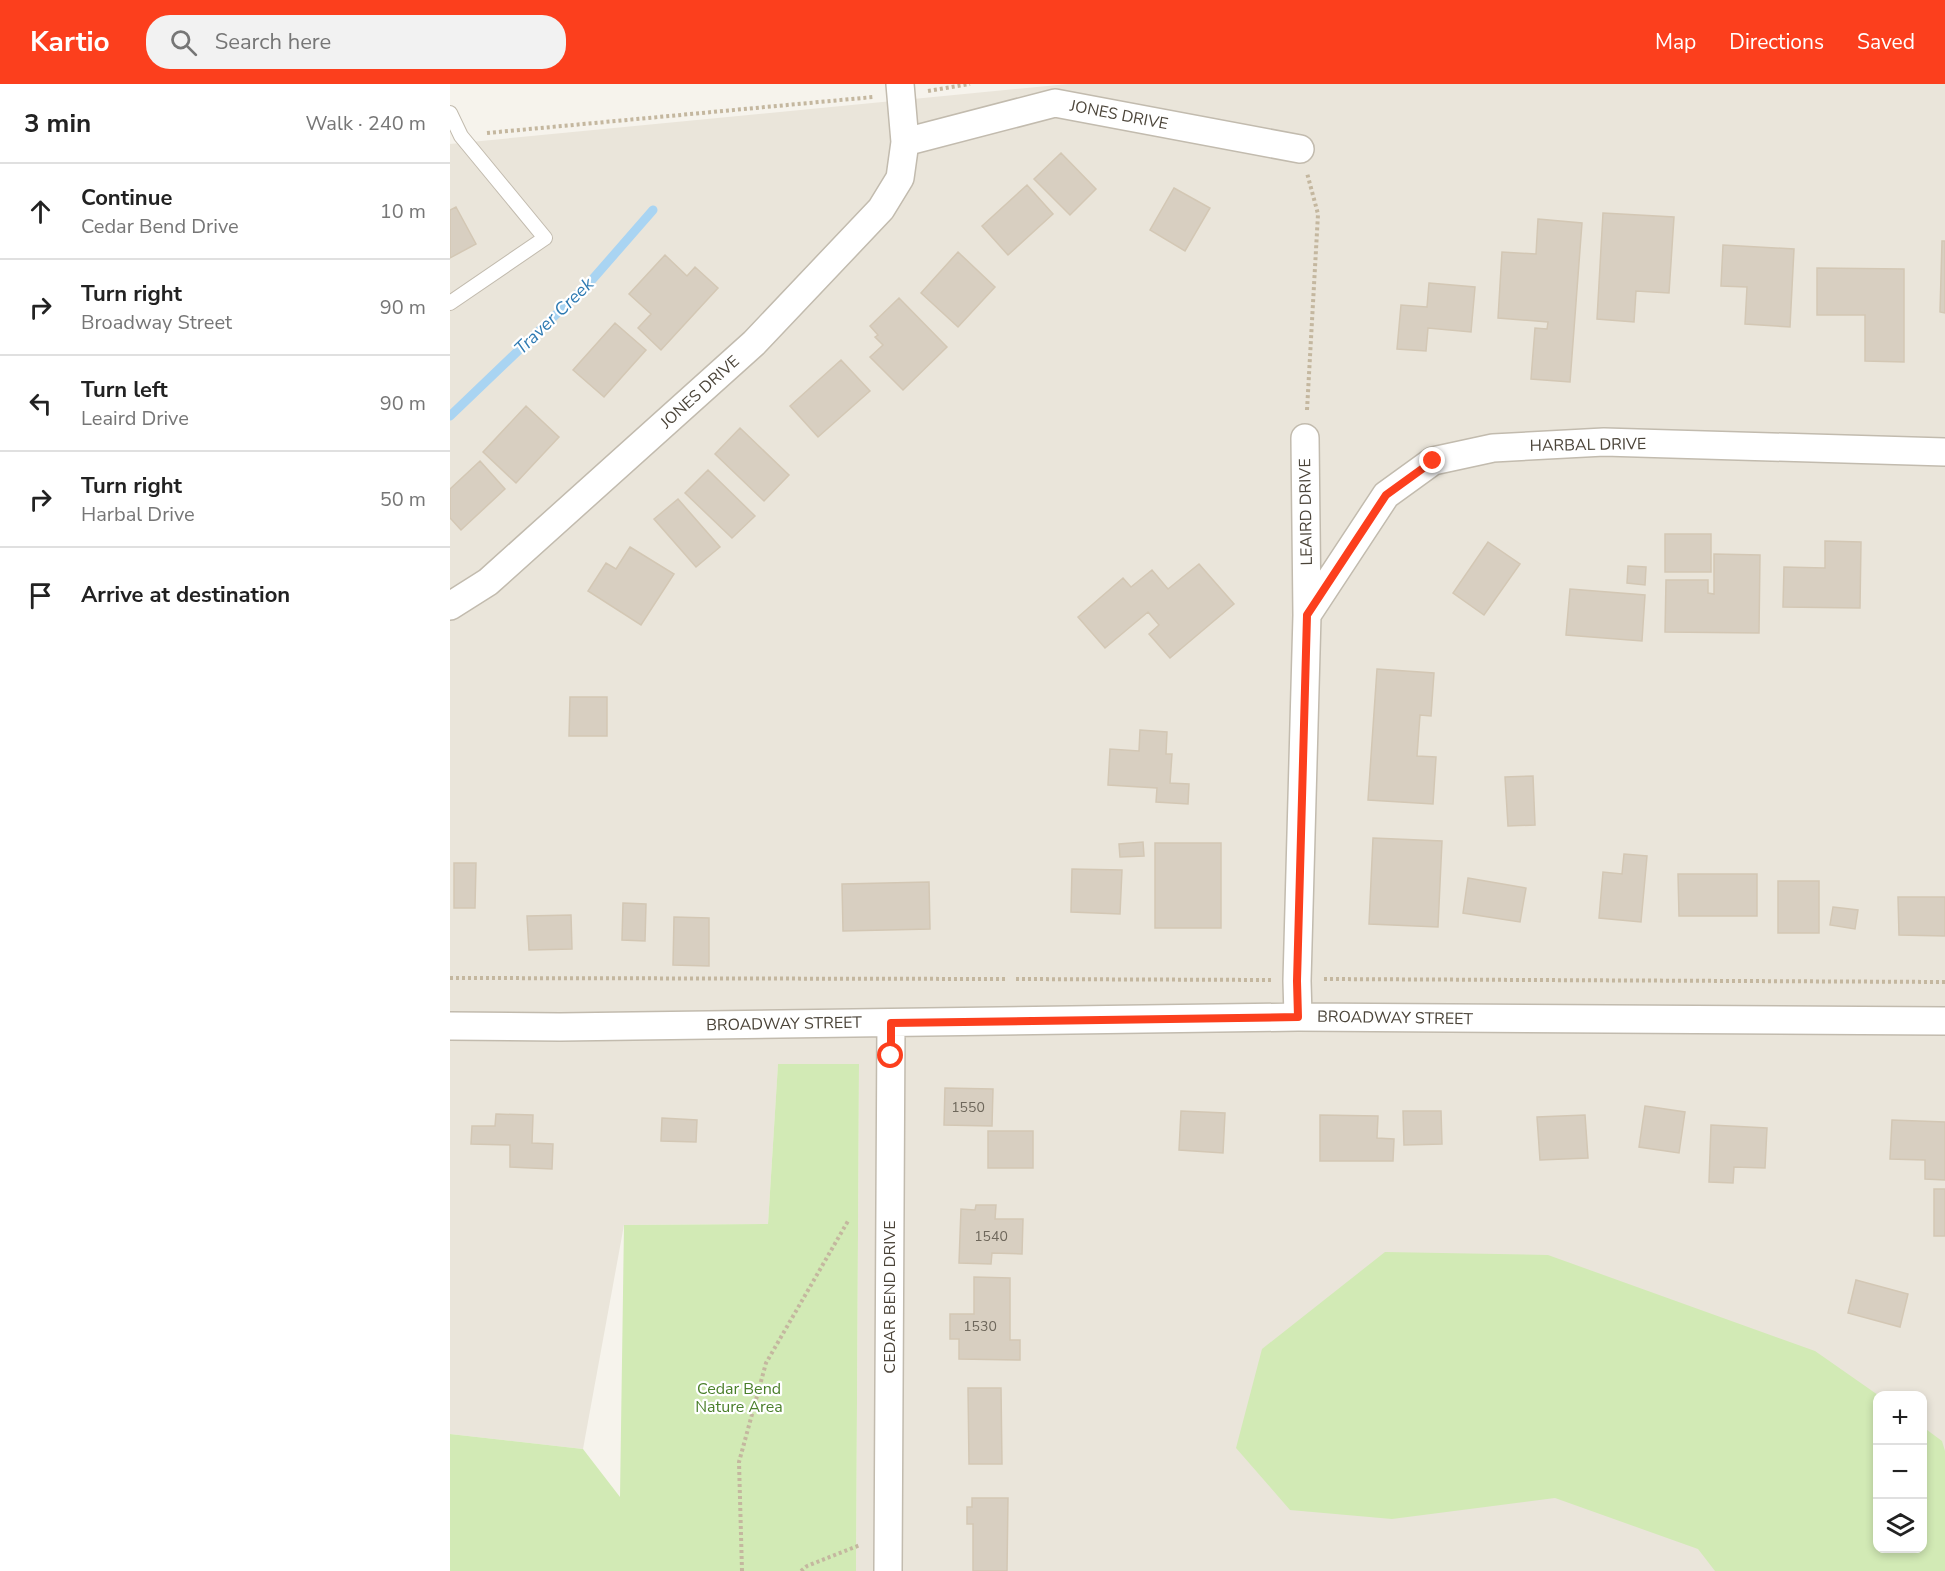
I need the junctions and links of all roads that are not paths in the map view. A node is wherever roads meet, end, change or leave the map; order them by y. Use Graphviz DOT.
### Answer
graph roads {
  1 [pos="900,84"];
  2 [pos="450,113"];
  3 [pos="905,142"];
  4 [pos="1300,149"];
  5 [pos="450,303"];
  6 [pos="1305,438"];
  7 [pos="1945,452"];
  8 [pos="450,606"];
  9 [pos="1307,615"];
  10 [pos="1298,1017"];
  11 [pos="1945,1021"];
  12 [pos="891,1023"];
  13 [pos="450,1026"];
  14 [pos="888,1571"];
  1 -- 3 [label="street, JONES DRIVE"];
  2 -- 5 [label="lane"];
  3 -- 4 [label="street, JONES DRIVE"];
  3 -- 8 [label="street, JONES DRIVE"];
  6 -- 9 [label="street, LEAIRD DRIVE"];
  7 -- 9 [label="street, HARBAL DRIVE"];
  9 -- 10 [label="street, LEAIRD DRIVE"];
  10 -- 11 [label="street, BROADWAY STREET"];
  10 -- 12 [label="street, BROADWAY STREET"];
  12 -- 13 [label="street, BROADWAY STREET"];
  12 -- 14 [label="street, CEDAR BEND DRIVE"];
}
